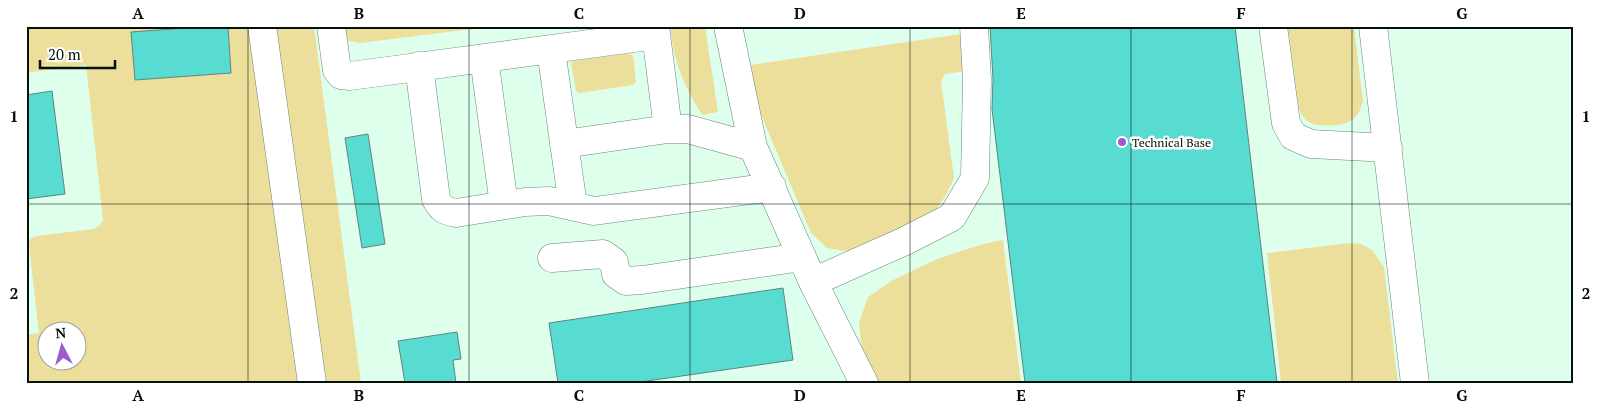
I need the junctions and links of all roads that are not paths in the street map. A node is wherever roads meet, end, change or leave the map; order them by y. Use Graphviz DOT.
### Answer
graph roads {
  1 [pos="262,26"];
  2 [pos="330,26"];
  3 [pos="728,26"];
  4 [pos="974,26"];
  5 [pos="1273,26"];
  6 [pos="1373,26"];
  7 [pos="656,31"];
  8 [pos="551,50"];
  9 [pos="484,58"];
  10 [pos="419,66"];
  11 [pos="668,129"];
  12 [pos="564,144"];
  13 [pos="753,147"];
  14 [pos="1388,148"];
  15 [pos="772,187"];
  16 [pos="504,205"];
  17 [pos="573,206"];
  18 [pos="802,257"];
  19 [pos="552,258"];
  20 [pos="813,282"];
  21 [pos="312,383"];
  22 [pos="864,383"];
  23 [pos="1415,383"];
  1 -- 21 [label="lane"];
  2 -- 10 [label="lane"];
  3 -- 13 [label="lane"];
  4 -- 20 [label="lane"];
  5 -- 14 [label="lane"];
  6 -- 14 [label="lane"];
  7 -- 8 [label="lane"];
  7 -- 11 [label="lane"];
  8 -- 9 [label="lane"];
  8 -- 12 [label="lane"];
  9 -- 10 [label="lane"];
  9 -- 16 [label="lane"];
  10 -- 16 [label="lane"];
  11 -- 12 [label="lane"];
  11 -- 13 [label="lane"];
  12 -- 17 [label="lane"];
  13 -- 15 [label="lane"];
  14 -- 23 [label="lane"];
  15 -- 17 [label="lane"];
  15 -- 18 [label="lane"];
  16 -- 17 [label="lane"];
  18 -- 19 [label="lane"];
  18 -- 20 [label="lane"];
  20 -- 22 [label="lane"];
}
